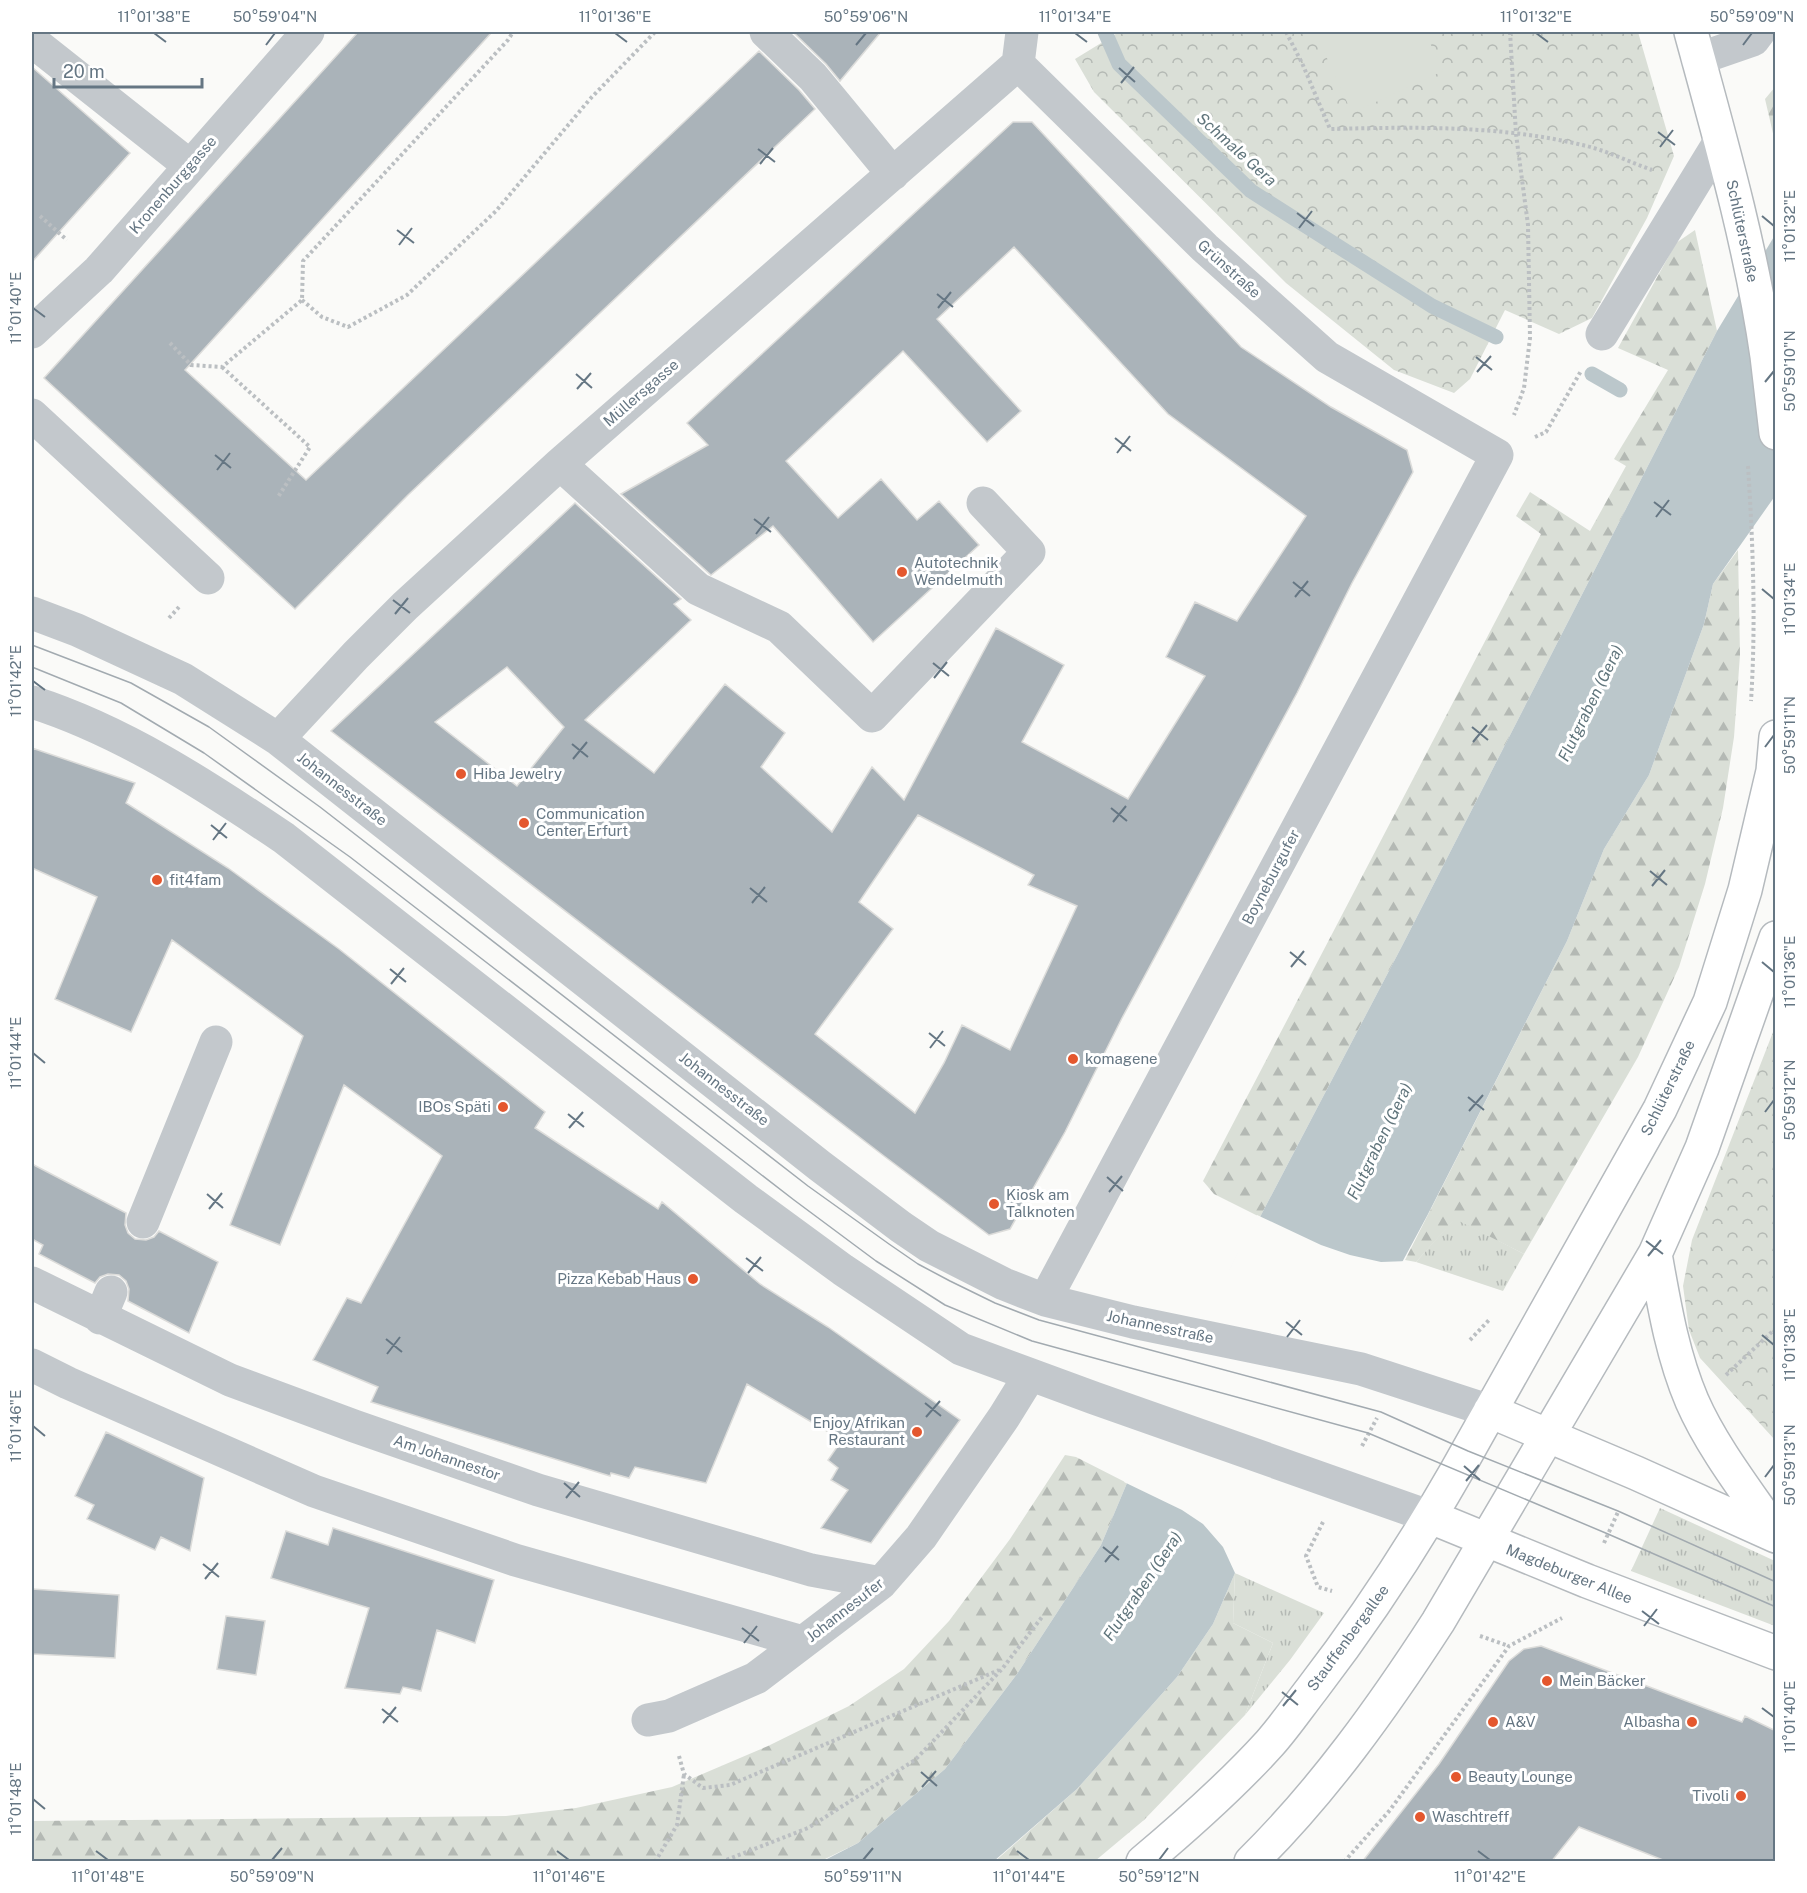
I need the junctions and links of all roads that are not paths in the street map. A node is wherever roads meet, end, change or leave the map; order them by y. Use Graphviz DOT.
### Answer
graph roads {
  1 [pos="308,32"];
  2 [pos="766,32"];
  3 [pos="1022,32"];
  4 [pos="1756,36"];
  5 [pos="32,41"];
  6 [pos="1694,45"];
  7 [pos="1018,64"];
  8 [pos="1720,141"];
  9 [pos="190,166"];
  10 [pos="893,174"];
  11 [pos="32,333"];
  12 [pos="1602,334"];
  13 [pos="32,415"];
  14 [pos="1776,433"];
  15 [pos="1497,454"];
  16 [pos="560,464"];
  17 [pos="982,503"];
  18 [pos="208,578"];
  19 [pos="32,613"];
  20 [pos="32,702"];
  21 [pos="1776,737"];
  22 [pos="278,739"];
  23 [pos="1774,774"];
  24 [pos="1776,938"];
  25 [pos="216,1042"];
  26 [pos="143,1222"];
  27 [pos="1655,1254"];
  28 [pos="32,1283"];
  29 [pos="1045,1300"];
  30 [pos="32,1365"];
  31 [pos="1029,1375"];
  32 [pos="1490,1411"];
  33 [pos="1548,1435"];
  34 [pos="1431,1517"];
  35 [pos="1776,1535"];
  36 [pos="1486,1540"];
  37 [pos="881,1583"];
  38 [pos="803,1642"];
  39 [pos="1776,1653"];
  40 [pos="658,1718"];
  41 [pos="1143,1862"];
  42 [pos="1251,1862"];
  1 -- 9 [label="street, Kronenburggasse"];
  2 -- 10 [label="street"];
  3 -- 7 [label="street"];
  4 -- 6 [label="street"];
  5 -- 9 [label="street"];
  6 -- 8 [label="main road, Schlüterstraße"];
  7 -- 10 [label="street, Müllersgasse"];
  7 -- 15 [label="street, Grünstraße"];
  8 -- 12 [label="street"];
  8 -- 14 [label="main road, Schlüterstraße"];
  9 -- 11 [label="street, Kronenburggasse"];
  10 -- 16 [label="street, Müllersgasse"];
  13 -- 18 [label="street"];
  15 -- 29 [label="street, Boyneburgufer"];
  16 -- 17 [label="street"];
  16 -- 22 [label="street, Müllersgasse"];
  19 -- 22 [label="street, Johannesstraße"];
  20 -- 31 [label="street"];
  21 -- 23 [label="main road, Schlüterstraße"];
  22 -- 29 [label="street, Johannesstraße"];
  23 -- 32 [label="main road, Schlüterstraße"];
  24 -- 27 [label="main road"];
  25 -- 26 [label="street"];
  27 -- 33 [label="main road"];
  27 -- 35 [label="main road"];
  28 -- 37 [label="street, Am Johannestor"];
  29 -- 32 [label="street, Johannesstraße"];
  30 -- 38 [label="street"];
  31 -- 34 [label="street"];
  31 -- 37 [label="street, Johannesufer"];
  32 -- 33 [label="main road"];
  32 -- 34 [label="main road, Stauffenbergallee"];
  33 -- 35 [label="main road"];
  33 -- 36 [label="main road"];
  34 -- 36 [label="main road, Magdeburger Allee"];
  34 -- 41 [label="main road, Stauffenbergallee"];
  36 -- 39 [label="main road, Magdeburger Allee"];
  36 -- 42 [label="main road"];
  37 -- 38 [label="street, Johannesufer"];
  38 -- 40 [label="street, Johannesufer"];
}
